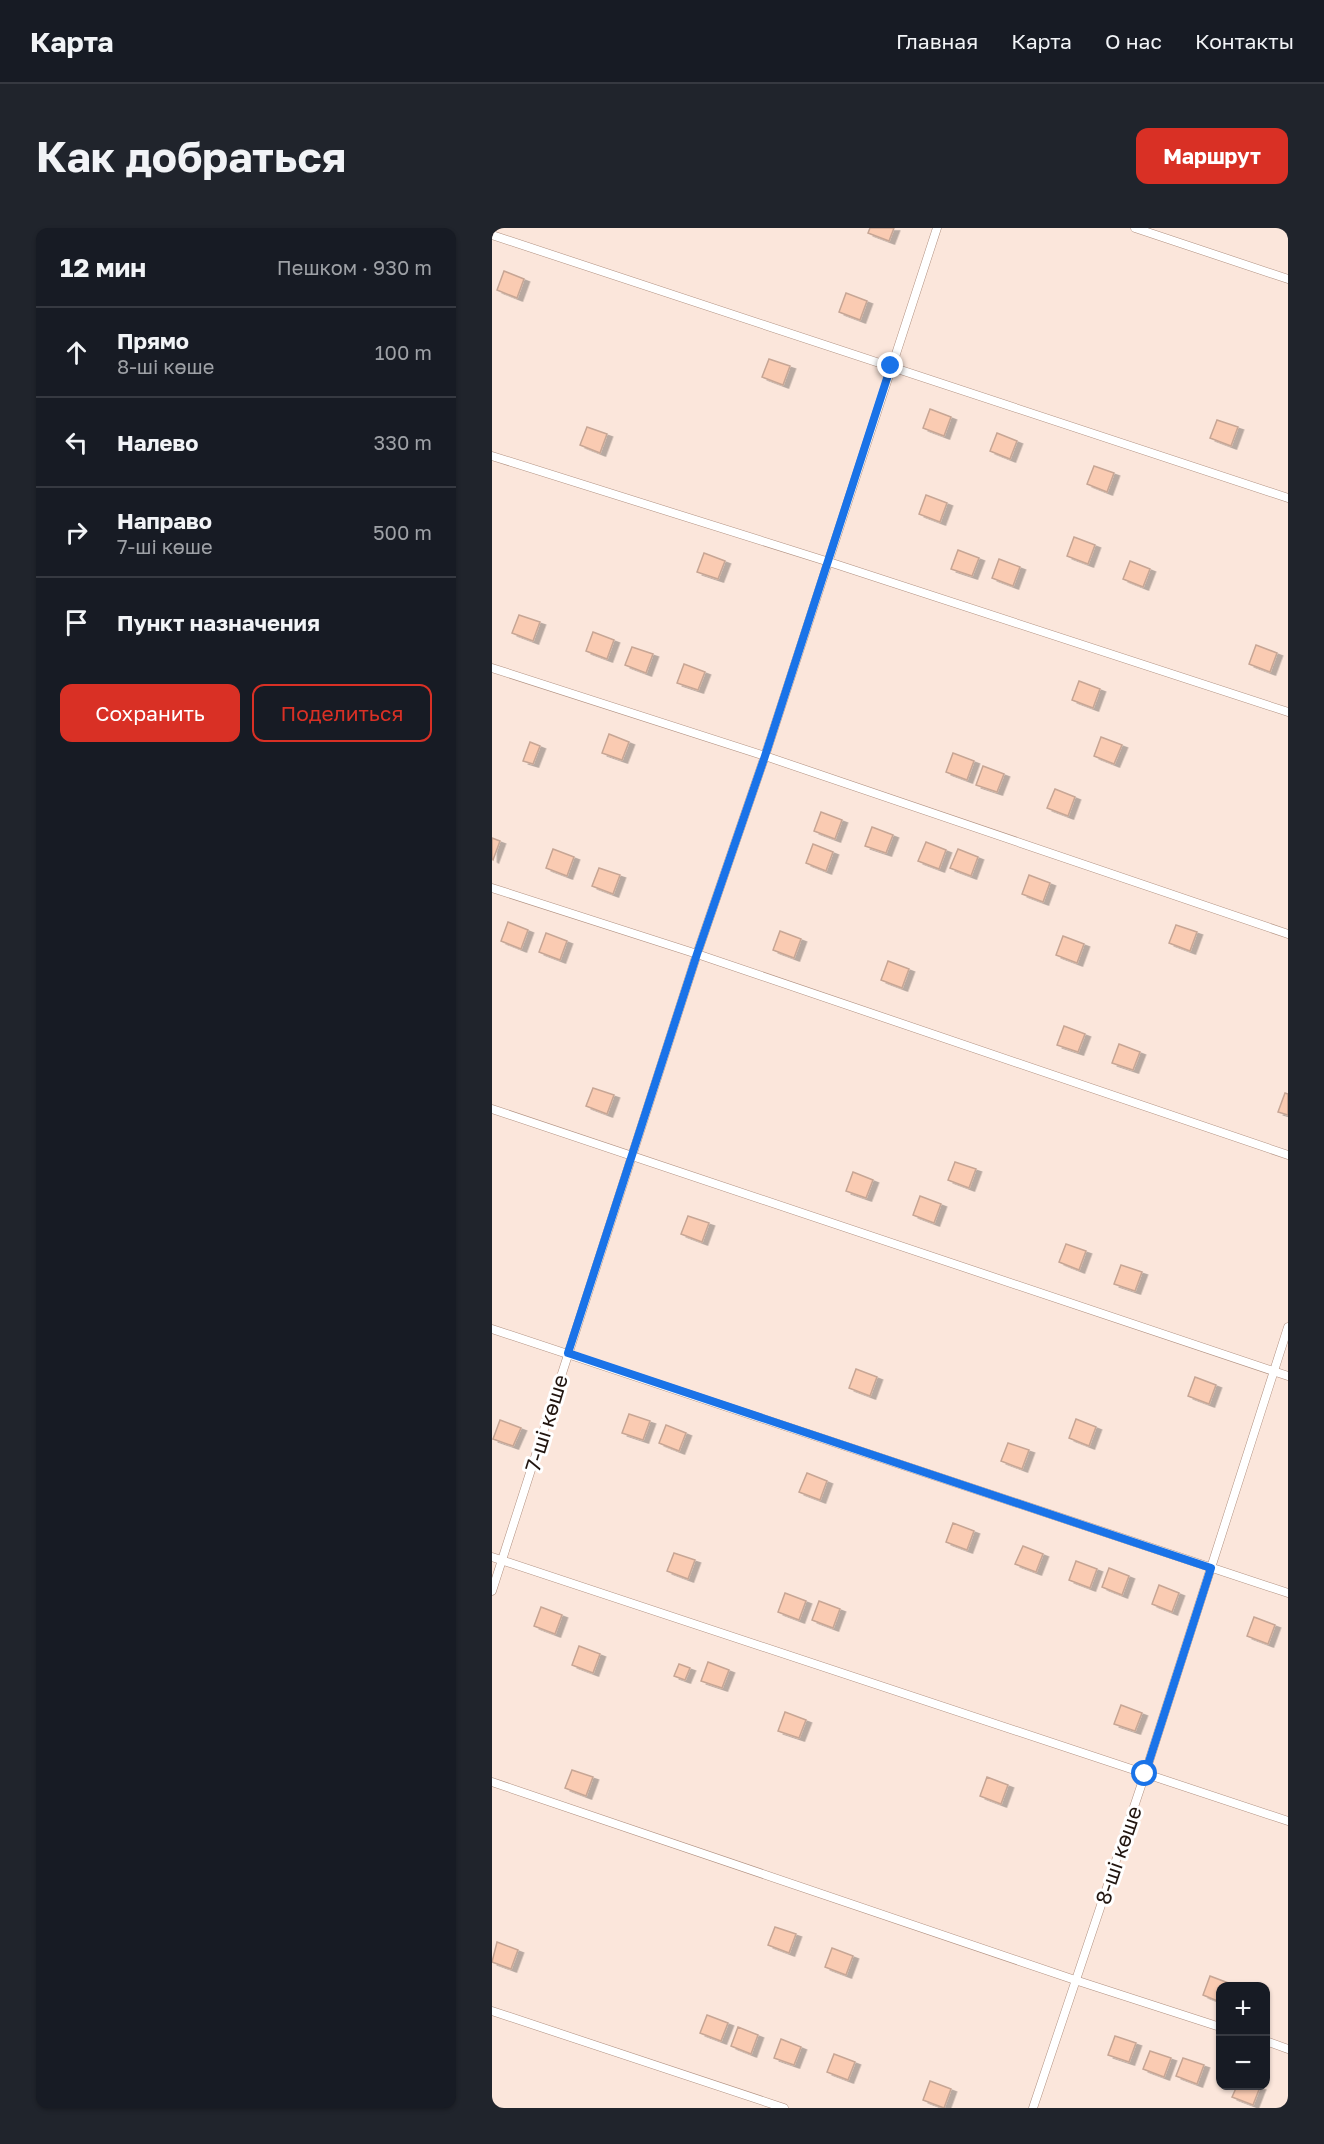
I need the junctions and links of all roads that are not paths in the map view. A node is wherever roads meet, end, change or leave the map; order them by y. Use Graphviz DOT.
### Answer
graph roads {
  1 [pos="937,228"];
  2 [pos="1135,228"];
  3 [pos="492,235"];
  4 [pos="1288,279"];
  5 [pos="891,366"];
  6 [pos="492,456"];
  7 [pos="1288,498"];
  8 [pos="829,562"];
  9 [pos="492,668"];
  10 [pos="1288,712"];
  11 [pos="765,756"];
  12 [pos="492,888"];
  13 [pos="1288,934"];
  14 [pos="697,954"];
  15 [pos="492,1109"];
  16 [pos="1288,1155"];
  17 [pos="633,1157"];
  18 [pos="1288,1326"];
  19 [pos="492,1329"];
  20 [pos="568,1353"];
  21 [pos="1273,1372"];
  22 [pos="1288,1376"];
  23 [pos="492,1557"];
  24 [pos="502,1561"];
  25 [pos="1211,1568"];
  26 [pos="492,1592"];
  27 [pos="1288,1593"];
  28 [pos="1145,1774"];
  29 [pos="492,1782"];
  30 [pos="1288,1821"];
  31 [pos="1075,1980"];
  32 [pos="492,2012"];
  33 [pos="1216,2025"];
  34 [pos="1270,2042"];
  35 [pos="1288,2049"];
  36 [pos="784,2108"];
  37 [pos="1033,2108"];
  1 -- 5 [label="lane, 7-ші көше"];
  2 -- 4 [label="lane"];
  3 -- 5 [label="lane"];
  5 -- 7 [label="lane"];
  5 -- 8 [label="lane, 7-ші көше"];
  6 -- 8 [label="lane"];
  8 -- 10 [label="lane"];
  8 -- 11 [label="lane, 7-ші көше"];
  9 -- 11 [label="lane"];
  11 -- 13 [label="lane"];
  11 -- 14 [label="lane, 7-ші көше"];
  12 -- 14 [label="lane"];
  14 -- 16 [label="lane"];
  14 -- 17 [label="lane, 7-ші көше"];
  15 -- 17 [label="lane"];
  17 -- 20 [label="lane, 7-ші көше"];
  17 -- 21 [label="lane"];
  18 -- 21 [label="lane, 8-ші көше"];
  19 -- 20 [label="lane"];
  20 -- 24 [label="lane, 7-ші көше"];
  20 -- 25 [label="lane"];
  21 -- 22 [label="lane"];
  21 -- 25 [label="lane, 8-ші көше"];
  23 -- 24 [label="lane"];
  24 -- 26 [label="lane, 7-ші көше"];
  24 -- 28 [label="lane"];
  25 -- 27 [label="lane"];
  25 -- 28 [label="lane, 8-ші көше"];
  28 -- 30 [label="lane"];
  28 -- 31 [label="lane, 8-ші көше"];
  29 -- 31 [label="lane"];
  31 -- 33 [label="lane"];
  31 -- 37 [label="lane, 8-ші көше"];
  32 -- 36 [label="lane"];
  34 -- 35 [label="lane"];
}
